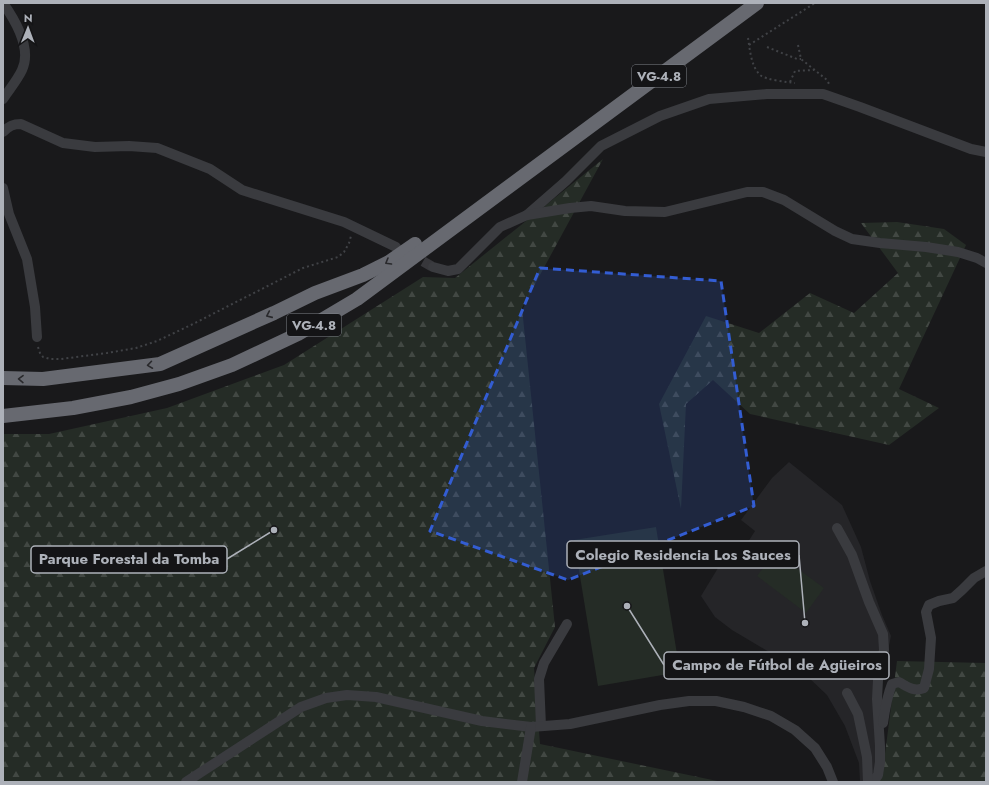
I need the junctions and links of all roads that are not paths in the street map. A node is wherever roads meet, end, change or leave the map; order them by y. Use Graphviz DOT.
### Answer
graph roads {
  1 [pos="3,3"];
  2 [pos="757,3"];
  3 [pos="3,99"];
  4 [pos="3,132"];
  5 [pos="560,148"];
  6 [pos="986,152"];
  7 [pos="3,188"];
  8 [pos="527,215"];
  9 [pos="396,247"];
  10 [pos="986,263"];
  11 [pos="433,266"];
  12 [pos="37,337"];
  13 [pos="3,378"];
  14 [pos="3,414"];
  15 [pos="837,528"];
  16 [pos="986,570"];
  17 [pos="567,624"];
  18 [pos="847,693"];
  19 [pos="541,726"];
  20 [pos="530,727"];
  21 [pos="880,746"];
  22 [pos="186,782"];
  23 [pos="522,782"];
  24 [pos="833,782"];
  25 [pos="868,782"];
  26 [pos="873,782"];
  1 -- 3 [label="street"];
  2 -- 5 [label="highway, VG-4.8"];
  4 -- 9 [label="street"];
  5 -- 13 [label="highway, one-way"];
  5 -- 14 [label="highway, VG-4.8"];
  6 -- 8 [label="street"];
  7 -- 12 [label="street"];
  8 -- 10 [label="street"];
  8 -- 11 [label="street"];
  15 -- 21 [label="street"];
  16 -- 21 [label="street"];
  17 -- 19 [label="street"];
  18 -- 25 [label="street"];
  19 -- 20 [label="street"];
  19 -- 24 [label="street"];
  20 -- 22 [label="street"];
  20 -- 23 [label="street"];
  21 -- 26 [label="street"];
}
